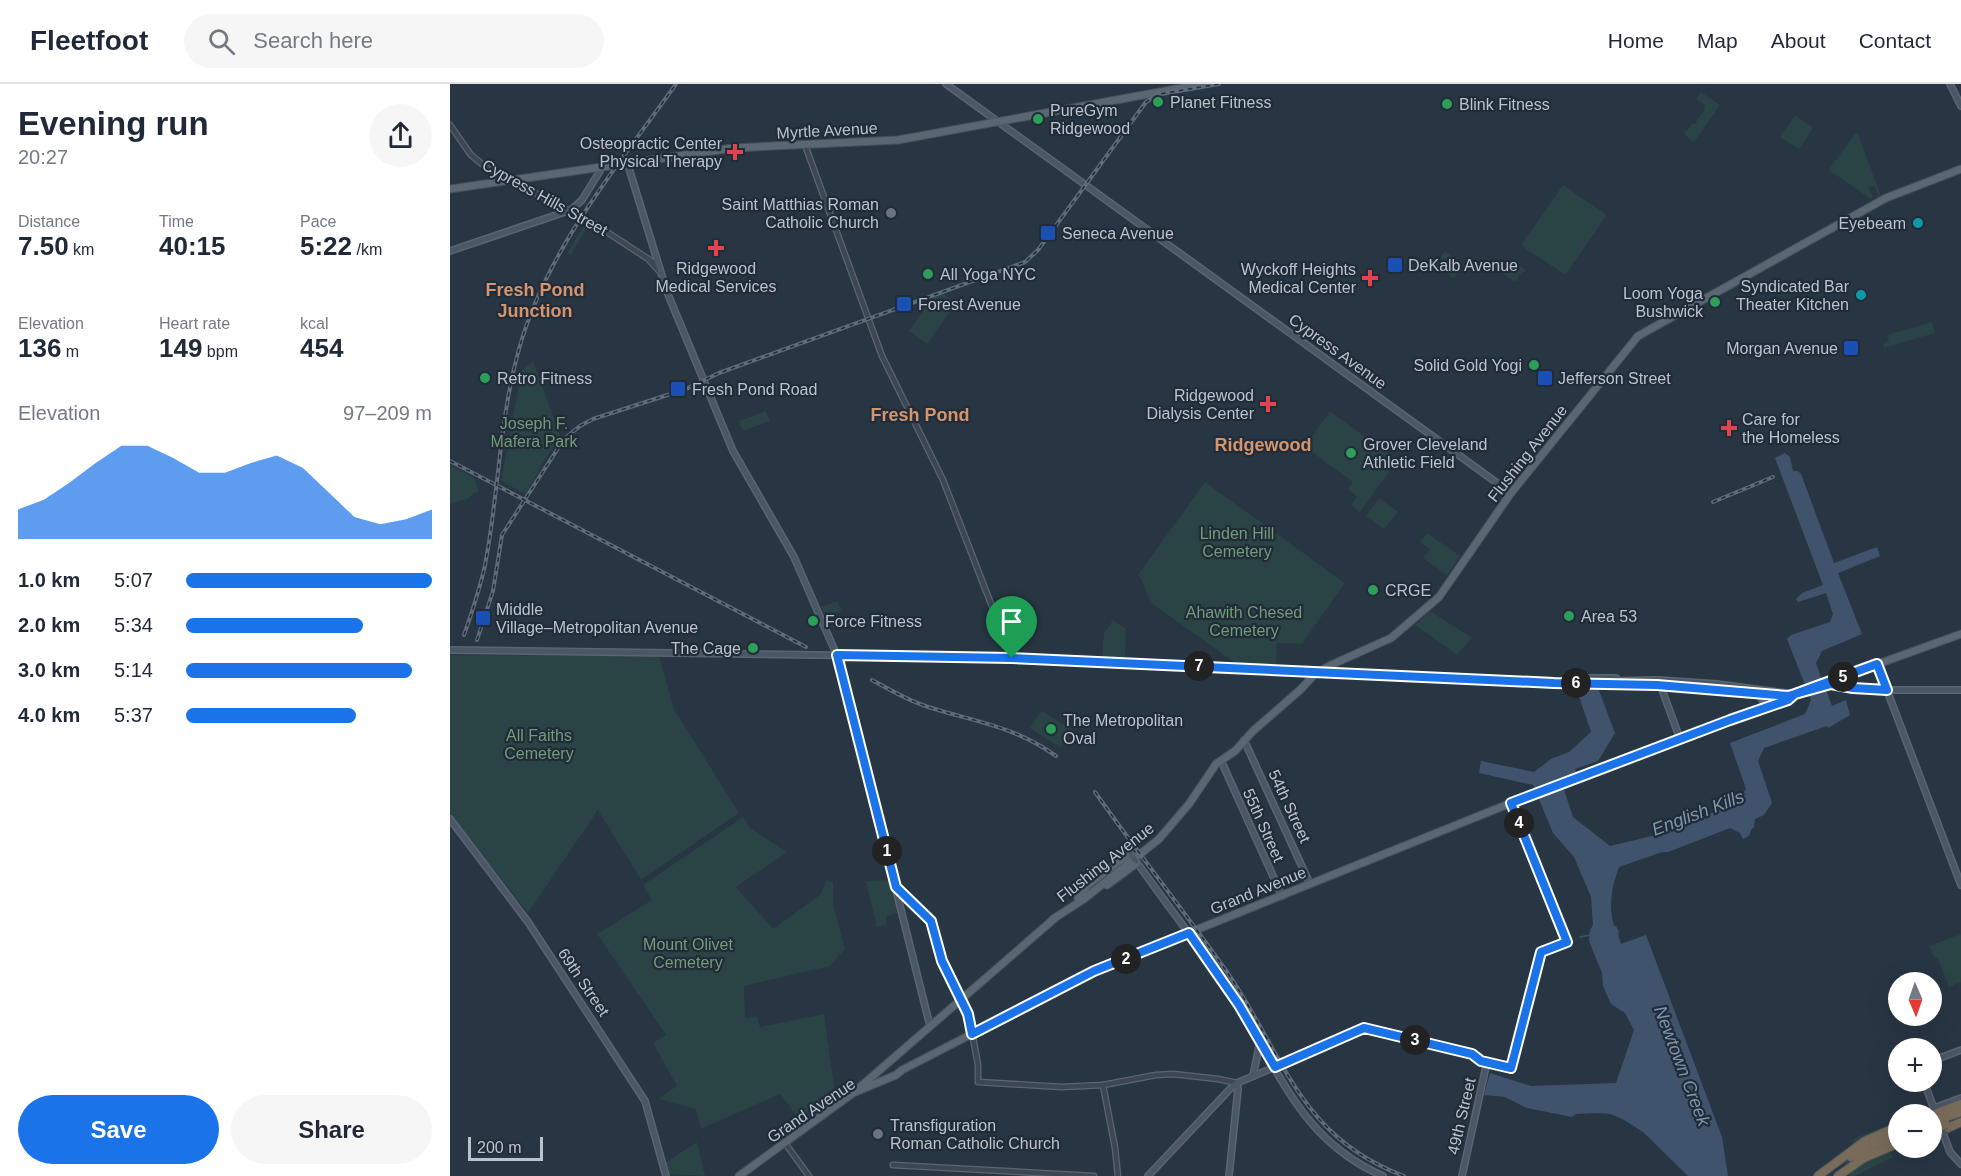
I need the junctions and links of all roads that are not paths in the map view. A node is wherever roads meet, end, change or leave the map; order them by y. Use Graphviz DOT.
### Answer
graph roads {
  1 [pos="946,84"];
  2 [pos="1203,84"];
  3 [pos="1950,84"];
  4 [pos="1961,106"];
  5 [pos="998,122"];
  6 [pos="450,125"];
  7 [pos="805,145"];
  8 [pos="627,162"];
  9 [pos="603,166"];
  10 [pos="1961,170"];
  11 [pos="510,180"];
  12 [pos="450,189"];
  13 [pos="571,210"];
  14 [pos="450,251"];
  15 [pos="649,260"];
  16 [pos="659,266"];
  17 [pos="661,274"];
  18 [pos="1511,493"];
  19 [pos="1961,634"];
  20 [pos="450,650"];
  21 [pos="837,655"];
  22 [pos="1012,658"];
  23 [pos="1877,664"];
  24 [pos="1319,671"];
  25 [pos="1851,674"];
  26 [pos="1583,681"];
  27 [pos="1660,683"];
  28 [pos="1824,684"];
  29 [pos="1853,688"];
  30 [pos="1887,690"];
  31 [pos="1961,690"];
  32 [pos="1774,691"];
  33 [pos="1737,692"];
  34 [pos="1799,693"];
  35 [pos="1760,694"];
  36 [pos="1765,707"];
  37 [pos="1680,739"];
  38 [pos="1243,742"];
  39 [pos="1235,751"];
  40 [pos="1223,765"];
  41 [pos="1511,803"];
  42 [pos="450,819"];
  43 [pos="1130,854"];
  44 [pos="1136,862"];
  45 [pos="1310,884"];
  46 [pos="1961,885"];
  47 [pos="896,887"];
  48 [pos="1282,896"];
  49 [pos="1075,905"];
  50 [pos="1189,933"];
  51 [pos="961,1000"];
  52 [pos="930,1026"];
  53 [pos="972,1034"];
  54 [pos="1257,1035"];
  55 [pos="1260,1042"];
  56 [pos="1961,1050"];
  57 [pos="1257,1056"];
  58 [pos="1942,1057"];
  59 [pos="1487,1062"];
  60 [pos="1275,1067"];
  61 [pos="900,1071"];
  62 [pos="887,1075"];
  63 [pos="1253,1076"];
  64 [pos="1237,1083"];
  65 [pos="1103,1085"];
  66 [pos="853,1093"];
  67 [pos="1236,1096"];
  68 [pos="1961,1098"];
  69 [pos="1961,1104"];
  70 [pos="1961,1111"];
  71 [pos="1942,1116"];
  72 [pos="1942,1116"];
  73 [pos="1942,1117"];
  74 [pos="1942,1117"];
  75 [pos="1961,1120"];
  76 [pos="1942,1121"];
  77 [pos="1888,1131"];
  78 [pos="1888,1140"];
  79 [pos="785,1143"];
  80 [pos="1888,1148"];
  81 [pos="1961,1164"];
  82 [pos="893,1165"];
  83 [pos="666,1176"];
  84 [pos="739,1176"];
  85 [pos="809,1176"];
  86 [pos="1094,1176"];
  87 [pos="1118,1176"];
  88 [pos="1148,1176"];
  89 [pos="1229,1176"];
  90 [pos="1383,1176"];
  91 [pos="1462,1176"];
  92 [pos="1818,1176"];
  93 [pos="1826,1176"];
  94 [pos="1838,1176"];
  1 -- 5 [label="main road, Cypress Avenue"];
  2 -- 5 [label="main road, Myrtle Avenue"];
  3 -- 4 [label="main road"];
  5 -- 7 [label="main road, Myrtle Avenue"];
  5 -- 18 [label="main road, Cypress Avenue"];
  6 -- 11 [label="street, Cypress Hills Street"];
  7 -- 8 [label="main road, Myrtle Avenue"];
  7 -- 22 [label="street"];
  8 -- 9 [label="main road, Myrtle Avenue"];
  8 -- 16 [label="main road"];
  9 -- 11 [label="main road, Myrtle Avenue"];
  9 -- 13 [label="main road"];
  10 -- 18 [label="main road, Flushing Avenue"];
  11 -- 12 [label="main road, Myrtle Avenue"];
  11 -- 13 [label="street, Cypress Hills Street"];
  13 -- 14 [label="main road"];
  13 -- 15 [label="street, Cypress Hills Street"];
  15 -- 16 [label="street, Cypress Hills Street"];
  15 -- 17 [label="street, Cypress Hills Street"];
  16 -- 17 [label="main road"];
  17 -- 21 [label="main road"];
  18 -- 24 [label="main road, Flushing Avenue"];
  19 -- 23 [label="main road, Grand Avenue"];
  20 -- 21 [label="main road"];
  21 -- 22 [label="main road"];
  21 -- 47 [label="main road"];
  22 -- 24 [label="main road"];
  23 -- 25 [label="main road, Grand Avenue"];
  23 -- 30 [label="main road"];
  24 -- 26 [label="main road"];
  24 -- 38 [label="main road, Flushing Avenue"];
  25 -- 28 [label="main road, Grand Avenue"];
  25 -- 29 [label="main road"];
  26 -- 27 [label="main road"];
  26 -- 27 [label="main road"];
  27 -- 32 [label="main road"];
  27 -- 33 [label="main road"];
  27 -- 37 [label="main road"];
  28 -- 29 [label="main road"];
  28 -- 34 [label="main road, Grand Avenue"];
  29 -- 30 [label="main road"];
  30 -- 31 [label="main road"];
  30 -- 46 [label="main road"];
  32 -- 33 [label="main road"];
  32 -- 34 [label="main road"];
  33 -- 35 [label="main road"];
  34 -- 35 [label="main road"];
  34 -- 36 [label="main road, Grand Avenue"];
  35 -- 36 [label="main road"];
  36 -- 37 [label="main road, Grand Avenue"];
  37 -- 41 [label="main road, Grand Avenue"];
  38 -- 39 [label="main road, Flushing Avenue"];
  38 -- 45 [label="main road, 54th Street"];
  38 -- 49 [label="main road, Flushing Avenue"];
  39 -- 40 [label="main road"];
  39 -- 49 [label="main road, Flushing Avenue"];
  40 -- 48 [label="main road, 55th Street"];
  41 -- 45 [label="main road, Grand Avenue"];
  41 -- 59 [label="main road"];
  42 -- 83 [label="main road, 69th Street"];
  43 -- 44 [label="main road, bridge"];
  43 -- 49 [label="main road"];
  44 -- 49 [label="main road"];
  44 -- 50 [label="main road"];
  45 -- 48 [label="main road, Grand Avenue"];
  47 -- 51 [label="street"];
  47 -- 52 [label="main road"];
  48 -- 50 [label="main road, Grand Avenue"];
  49 -- 51 [label="main road, Flushing Avenue"];
  50 -- 53 [label="main road, Grand Avenue"];
  50 -- 54 [label="main road"];
  51 -- 52 [label="main road, Flushing Avenue"];
  51 -- 53 [label="street"];
  52 -- 66 [label="main road, Flushing Avenue"];
  53 -- 61 [label="main road, Grand Avenue"];
  53 -- 65 [label="street"];
  54 -- 55 [label="main road"];
  54 -- 57 [label="main road"];
  55 -- 57 [label="main road"];
  55 -- 60 [label="main road"];
  56 -- 58 [label="main road"];
  57 -- 63 [label="main road"];
  59 -- 60 [label="street"];
  59 -- 91 [label="main road, 49th Street"];
  60 -- 63 [label="main road"];
  60 -- 90 [label="main road"];
  61 -- 62 [label="main road, Grand Avenue"];
  61 -- 66 [label="main road, Grand Avenue"];
  63 -- 64 [label="main road"];
  63 -- 67 [label="main road"];
  64 -- 65 [label="street"];
  64 -- 67 [label="main road"];
  64 -- 88 [label="main road"];
  65 -- 87 [label="street"];
  66 -- 79 [label="main road, Grand Avenue"];
  67 -- 89 [label="main road"];
  68 -- 71 [label="main road"];
  69 -- 72 [label="highway"];
  70 -- 73 [label="highway"];
  74 -- 75 [label="highway"];
  76 -- 81 [label="main road"];
  77 -- 92 [label="highway"];
  78 -- 93 [label="highway"];
  79 -- 84 [label="main road, Grand Avenue"];
  79 -- 85 [label="street"];
  80 -- 94 [label="highway"];
  82 -- 86 [label="street"];
}
